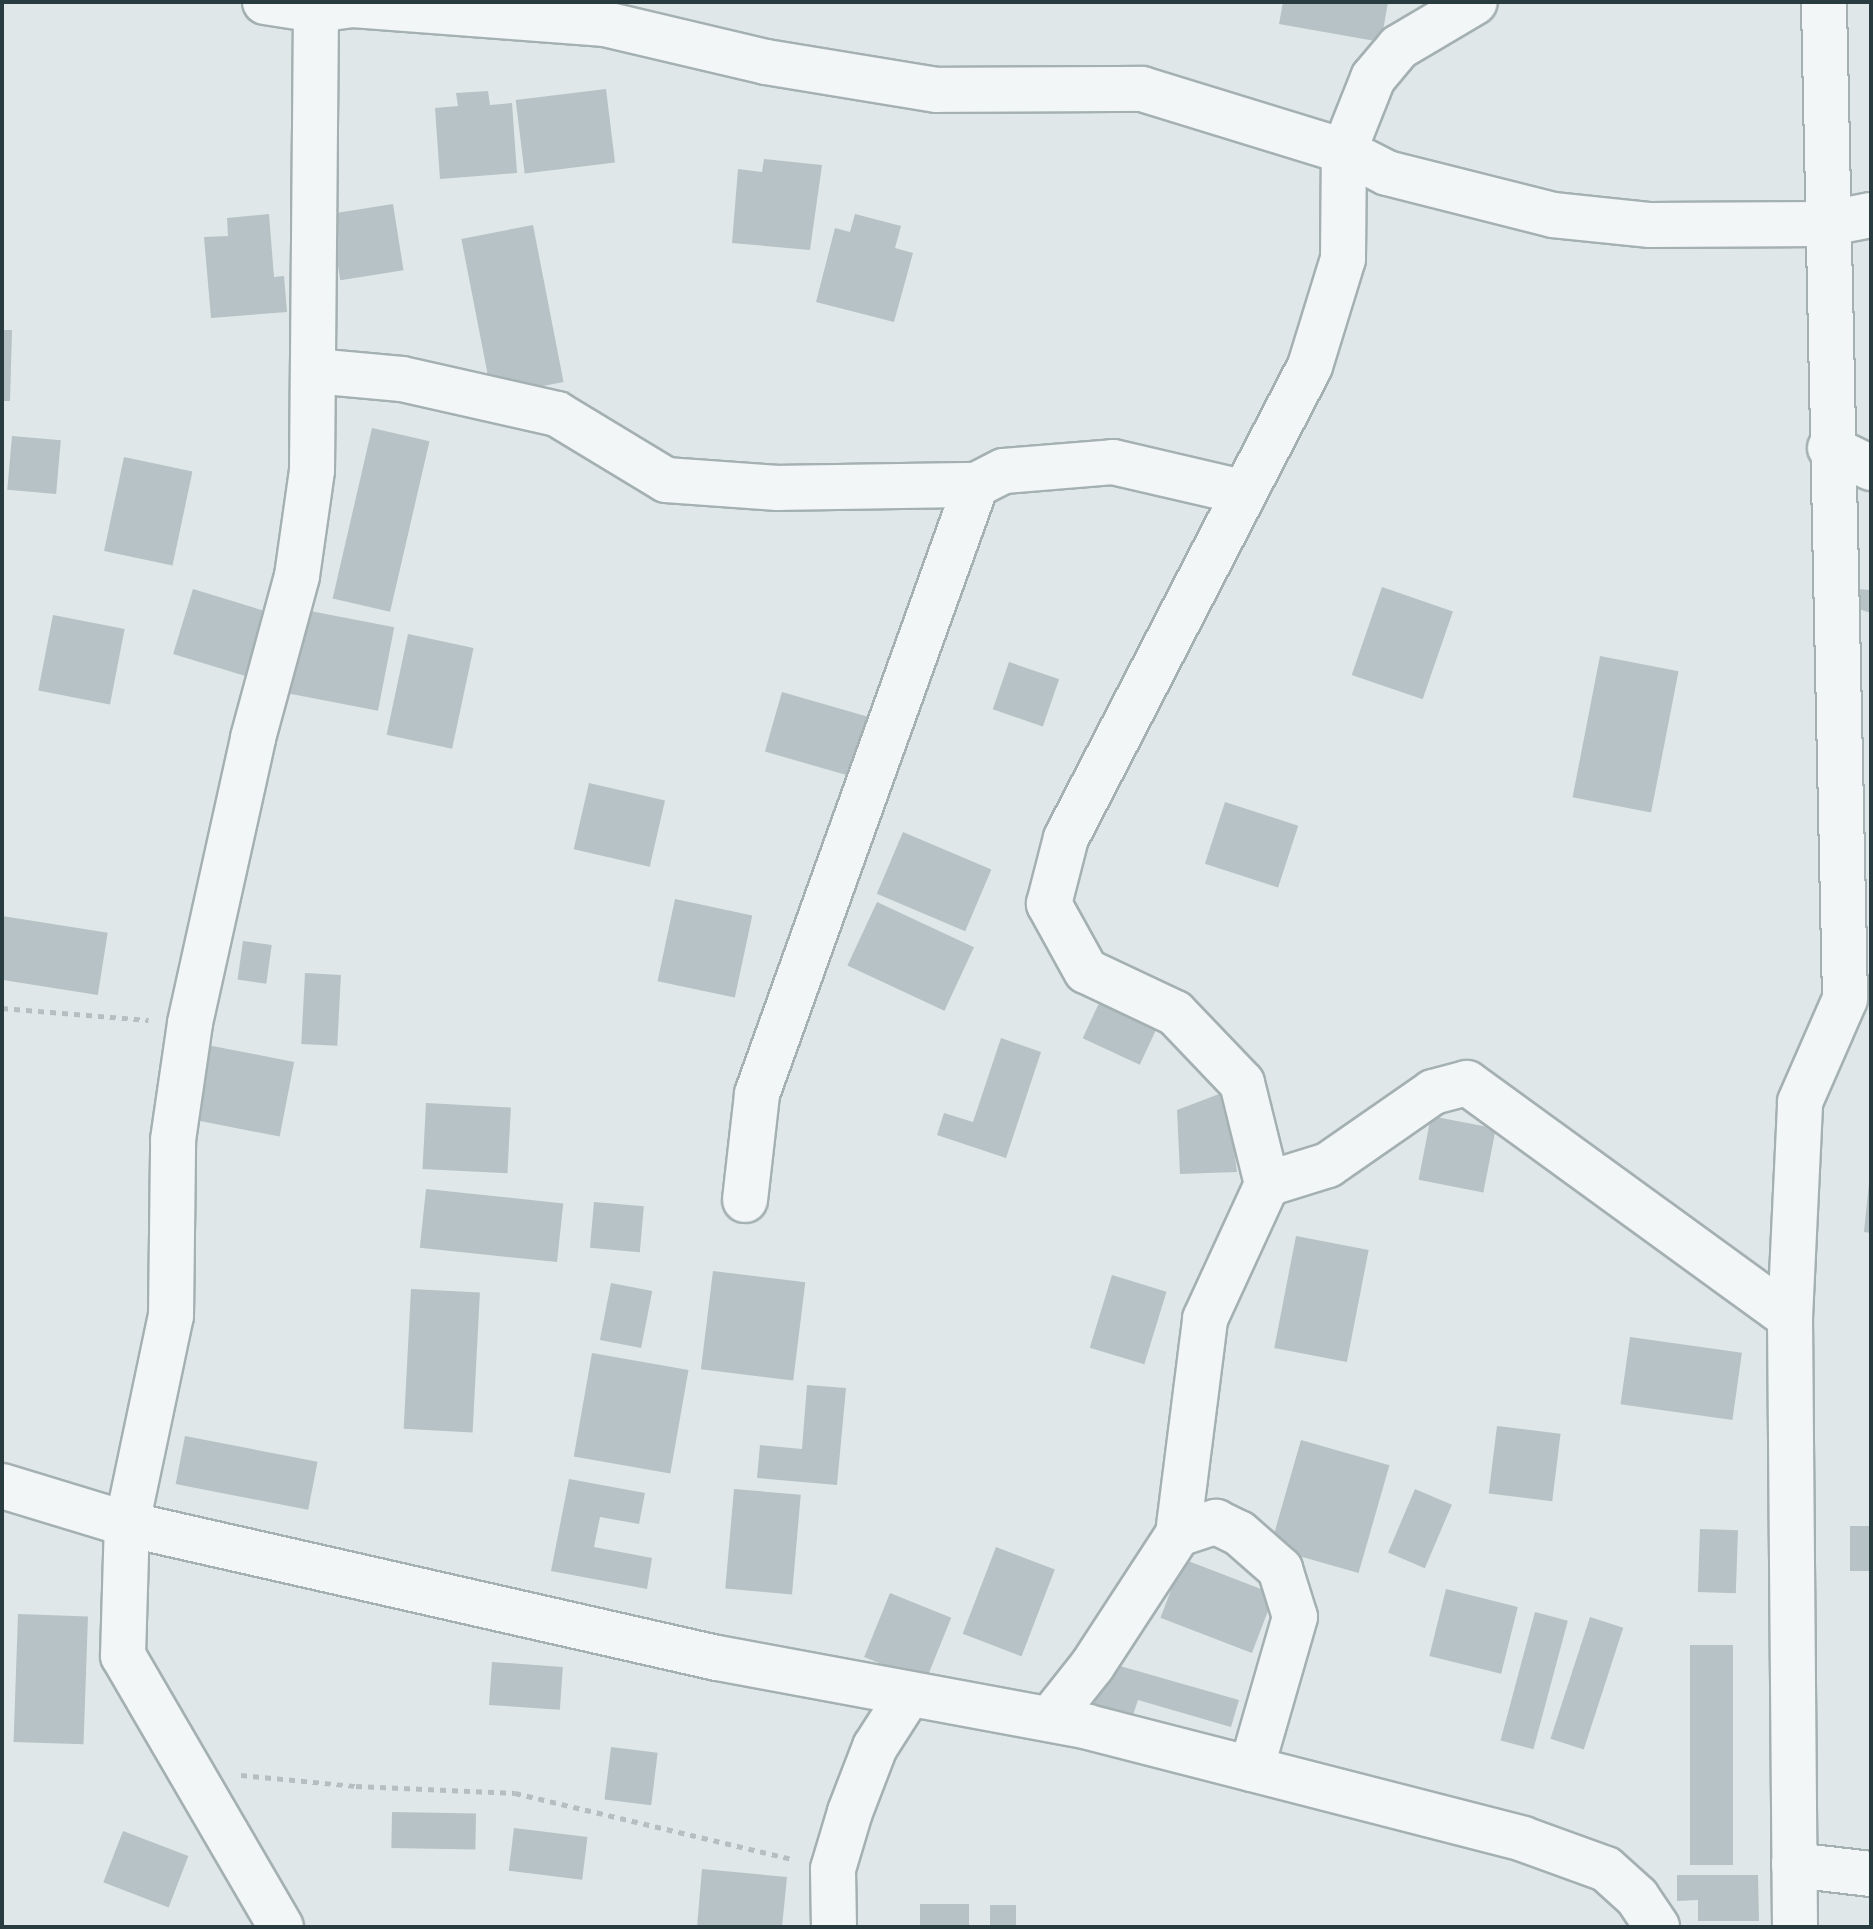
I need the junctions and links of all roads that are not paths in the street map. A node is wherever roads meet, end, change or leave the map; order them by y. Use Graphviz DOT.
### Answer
graph roads {
  1 [pos="265,2"];
  2 [pos="1475,2"];
  3 [pos="1824,2"];
  4 [pos="341,6"];
  5 [pos="1344,151"];
  6 [pos="1871,215"];
  7 [pos="1825,224"];
  8 [pos="314,371"];
  9 [pos="1830,448"];
  10 [pos="1871,468"];
  11 [pos="976,485"];
  12 [pos="1242,492"];
  13 [pos="1267,1184"];
  14 [pos="745,1200"];
  15 [pos="1790,1318"];
  16 [pos="2,1486"];
  17 [pos="127,1524"];
  18 [pos="1178,1534"];
  19 [pos="909,1694"];
  20 [pos="1050,1719"];
  21 [pos="1251,1769"];
  22 [pos="1794,1865"];
  23 [pos="1871,1874"];
  24 [pos="281,1927"];
  25 [pos="834,1927"];
  26 [pos="1657,1927"];
  27 [pos="1795,1927"];
  1 -- 4 [label="street"];
  2 -- 5 [label="street"];
  3 -- 7 [label="street"];
  4 -- 5 [label="street"];
  4 -- 8 [label="street"];
  5 -- 7 [label="street"];
  5 -- 12 [label="street"];
  6 -- 7 [label="street"];
  7 -- 9 [label="street"];
  8 -- 11 [label="street"];
  8 -- 17 [label="street"];
  9 -- 10 [label="street"];
  9 -- 15 [label="street"];
  11 -- 12 [label="street"];
  11 -- 14 [label="street"];
  12 -- 13 [label="street"];
  13 -- 15 [label="street"];
  13 -- 18 [label="street"];
  15 -- 22 [label="street"];
  16 -- 17 [label="street"];
  17 -- 19 [label="street"];
  17 -- 24 [label="street"];
  18 -- 20 [label="street"];
  18 -- 21 [label="street"];
  19 -- 20 [label="street"];
  19 -- 25 [label="street"];
  20 -- 21 [label="street"];
  21 -- 26 [label="street"];
  22 -- 23 [label="street"];
  22 -- 27 [label="street"];
}
